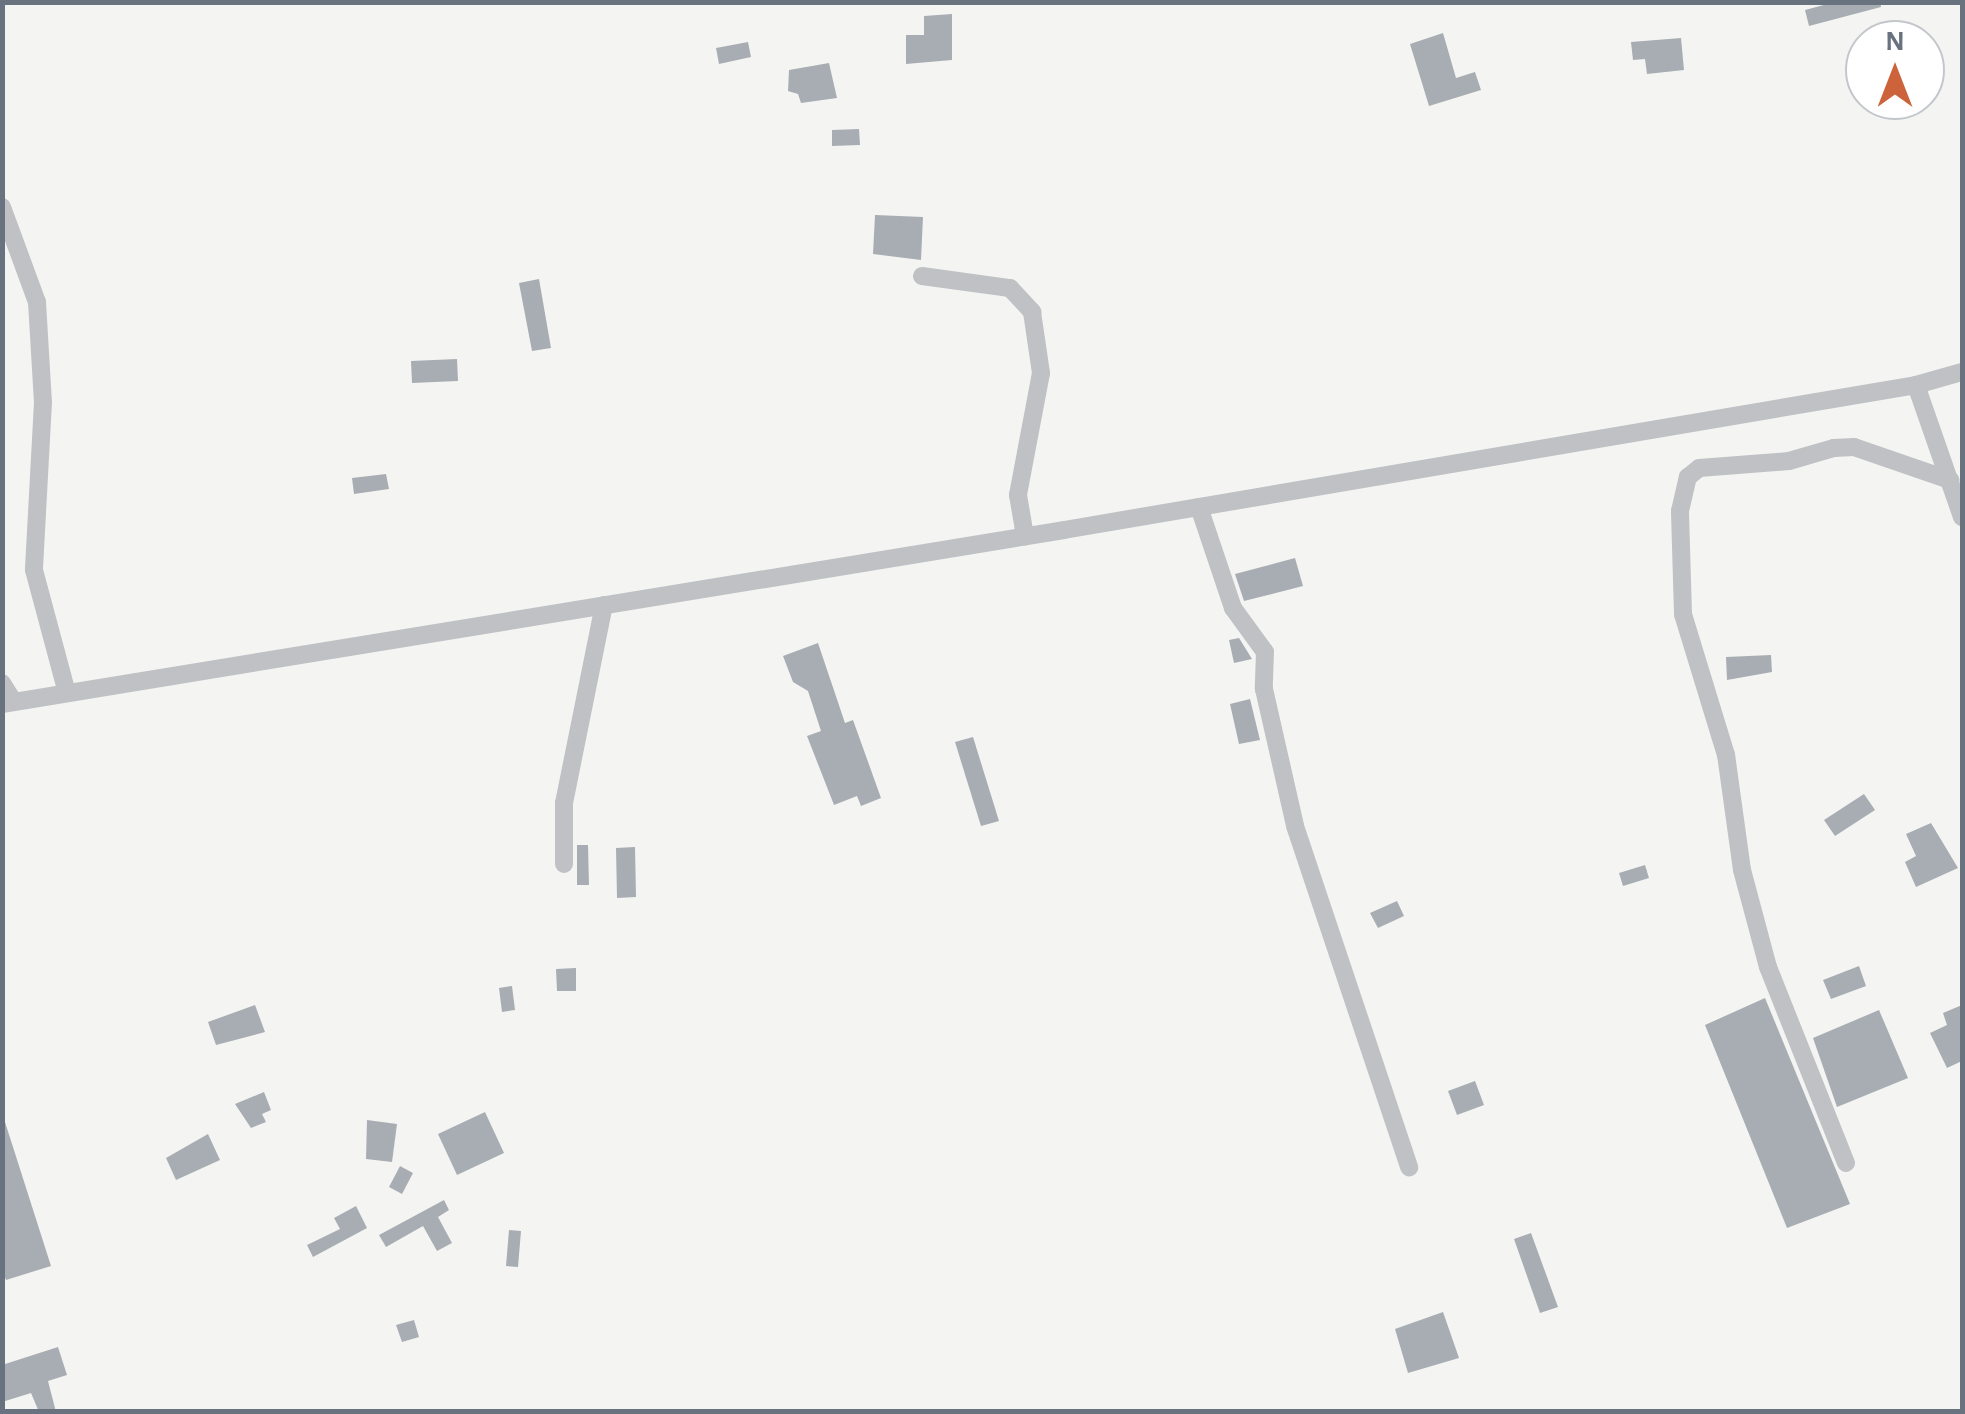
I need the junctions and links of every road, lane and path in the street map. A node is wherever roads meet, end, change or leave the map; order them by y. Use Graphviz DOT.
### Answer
graph roads {
  1 [pos="2,207"];
  2 [pos="922,276"];
  3 [pos="1962,372"];
  4 [pos="1916,386"];
  5 [pos="1950,480"];
  6 [pos="1200,507"];
  7 [pos="1962,516"];
  8 [pos="1025,536"];
  9 [pos="604,605"];
  10 [pos="2,683"];
  11 [pos="67,693"];
  12 [pos="8,703"];
  13 [pos="564,864"];
  14 [pos="1846,1162"];
  15 [pos="1410,1167"];
  1 -- 11 [label="street"];
  2 -- 8 [label="street"];
  3 -- 4 [label="street"];
  4 -- 5 [label="street"];
  4 -- 6 [label="street"];
  5 -- 7 [label="street"];
  5 -- 14 [label="street"];
  6 -- 8 [label="street"];
  6 -- 15 [label="street"];
  8 -- 9 [label="street"];
  9 -- 11 [label="street"];
  9 -- 13 [label="street"];
  10 -- 12 [label="street"];
  11 -- 12 [label="street"];
}
